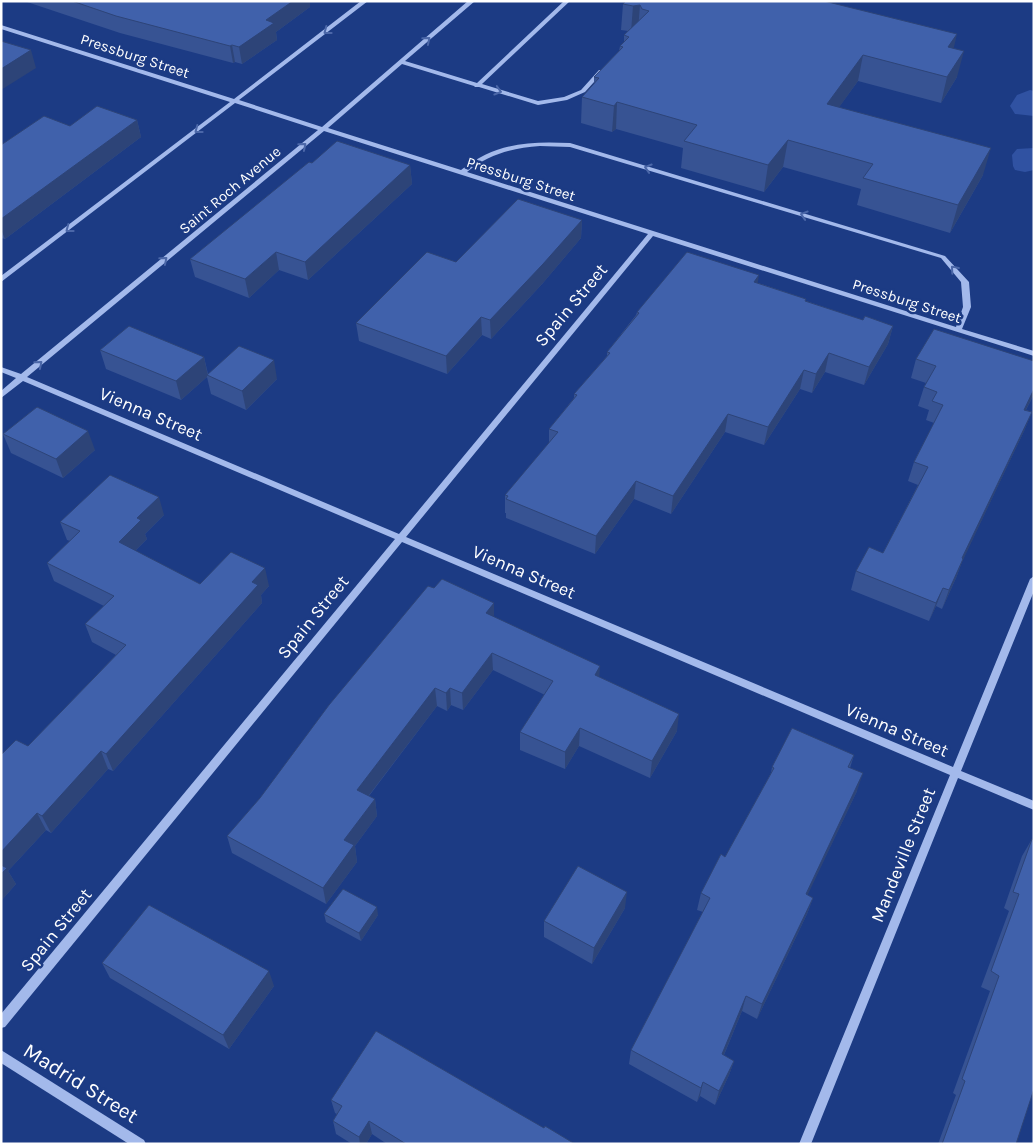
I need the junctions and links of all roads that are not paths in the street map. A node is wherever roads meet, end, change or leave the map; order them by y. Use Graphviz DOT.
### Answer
graph roads {
  1 [pos="366,1"];
  2 [pos="472,1"];
  3 [pos="567,1"];
  4 [pos="1,26"];
  5 [pos="400,62"];
  6 [pos="609,62"];
  7 [pos="477,86"];
  8 [pos="235,101"];
  9 [pos="323,129"];
  10 [pos="462,173"];
  11 [pos="652,233"];
  12 [pos="1,280"];
  13 [pos="958,330"];
  14 [pos="1034,354"];
  15 [pos="1,369"];
  16 [pos="22,378"];
  17 [pos="1,395"];
  18 [pos="400,538"];
  19 [pos="1034,579"];
  20 [pos="955,772"];
  21 [pos="1034,806"];
  22 [pos="1,1023"];
  23 [pos="1,1056"];
  24 [pos="140,1144"];
  25 [pos="805,1144"];
  1 -- 8 [label="street, one-way"];
  5 -- 2 [label="street, Saint Roch Avenue, one-way"];
  3 -- 7 [label="street"];
  4 -- 8 [label="street, Pressburg Street"];
  5 -- 7 [label="street"];
  5 -- 9 [label="street, Saint Roch Avenue"];
  7 -- 6 [label="street, one-way"];
  8 -- 9 [label="street, Pressburg Street"];
  8 -- 12 [label="street, one-way"];
  9 -- 10 [label="street, Pressburg Street"];
  16 -- 9 [label="street, Saint Roch Avenue, one-way"];
  10 -- 11 [label="street, Pressburg Street"];
  13 -- 10 [label="street, one-way"];
  11 -- 13 [label="street, Pressburg Street"];
  11 -- 18 [label="street, Spain Street"];
  13 -- 14 [label="street, Pressburg Street"];
  15 -- 16 [label="street, Vienna Street"];
  16 -- 17 [label="street, Saint Roch Avenue"];
  16 -- 18 [label="street, Vienna Street"];
  18 -- 20 [label="street, Vienna Street"];
  18 -- 22 [label="street, Spain Street"];
  19 -- 20 [label="street, Mandeville Street"];
  20 -- 21 [label="street, Vienna Street"];
  20 -- 25 [label="street, Mandeville Street"];
  23 -- 24 [label="street, Madrid Street"];
}
